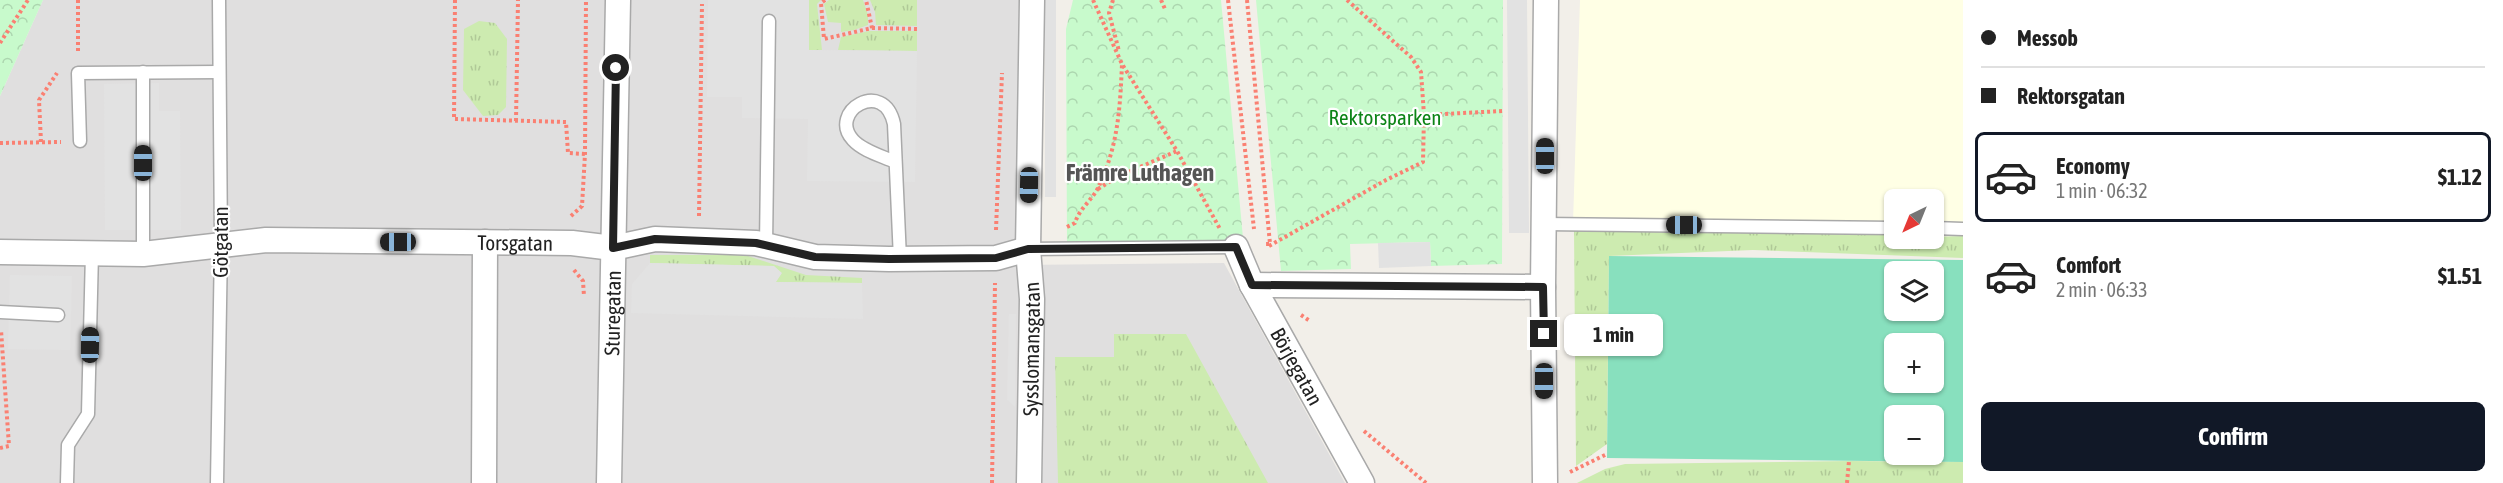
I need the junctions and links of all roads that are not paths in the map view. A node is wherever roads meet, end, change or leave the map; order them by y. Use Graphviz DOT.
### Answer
graph roads {
  1 [pos="219,0"];
  2 [pos="618,0"];
  3 [pos="1032,0"];
  4 [pos="1546,0"];
  5 [pos="769,21"];
  6 [pos="143,72"];
  7 [pos="219,72"];
  8 [pos="80,141"];
  9 [pos="895,162"];
  10 [pos="1544,224"];
  11 [pos="1884,228"];
  12 [pos="1944,228"];
  13 [pos="1963,228"];
  14 [pos="485,242"];
  15 [pos="220,245"];
  16 [pos="766,245"];
  17 [pos="1236,247"];
  18 [pos="613,248"];
  19 [pos="1028,249"];
  20 [pos="0,252"];
  21 [pos="92,253"];
  22 [pos="143,254"];
  23 [pos="900,259"];
  24 [pos="1252,285"];
  25 [pos="1543,287"];
  26 [pos="0,312"];
  27 [pos="58,315"];
  28 [pos="1545,479"];
  29 [pos="67,483"];
  30 [pos="217,483"];
  31 [pos="484,483"];
  32 [pos="609,483"];
  33 [pos="1029,483"];
  34 [pos="1362,483"];
  1 -- 7 [label="lane, Götgatan"];
  2 -- 18 [label="street, Sturegatan"];
  3 -- 19 [label="street, Sysslomansgatan"];
  4 -- 10 [label="street"];
  5 -- 16 [label="lane"];
  6 -- 7 [label="lane"];
  6 -- 8 [label="lane"];
  6 -- 22 [label="lane"];
  7 -- 15 [label="lane, Götgatan"];
  9 -- 9 [label="lane"];
  9 -- 23 [label="lane"];
  10 -- 11 [label="lane"];
  10 -- 25 [label="street"];
  12 -- 13 [label="lane"];
  14 -- 15 [label="street, Torsgatan"];
  14 -- 18 [label="street, Torsgatan"];
  14 -- 31 [label="street"];
  15 -- 22 [label="street, Torsgatan"];
  15 -- 30 [label="lane, Götgatan"];
  16 -- 18 [label="street, Torsgatan"];
  16 -- 23 [label="street, Torsgatan"];
  17 -- 19 [label="lane"];
  17 -- 24 [label="street, Börjegatan"];
  18 -- 32 [label="street, Sturegatan"];
  19 -- 23 [label="street, Torsgatan"];
  19 -- 33 [label="street, Sysslomansgatan"];
  20 -- 21 [label="street, Torsgatan"];
  21 -- 22 [label="street, Torsgatan"];
  21 -- 29 [label="lane"];
  24 -- 25 [label="street"];
  24 -- 34 [label="street, Börjegatan"];
  25 -- 28 [label="street"];
  26 -- 27 [label="lane"];
}
